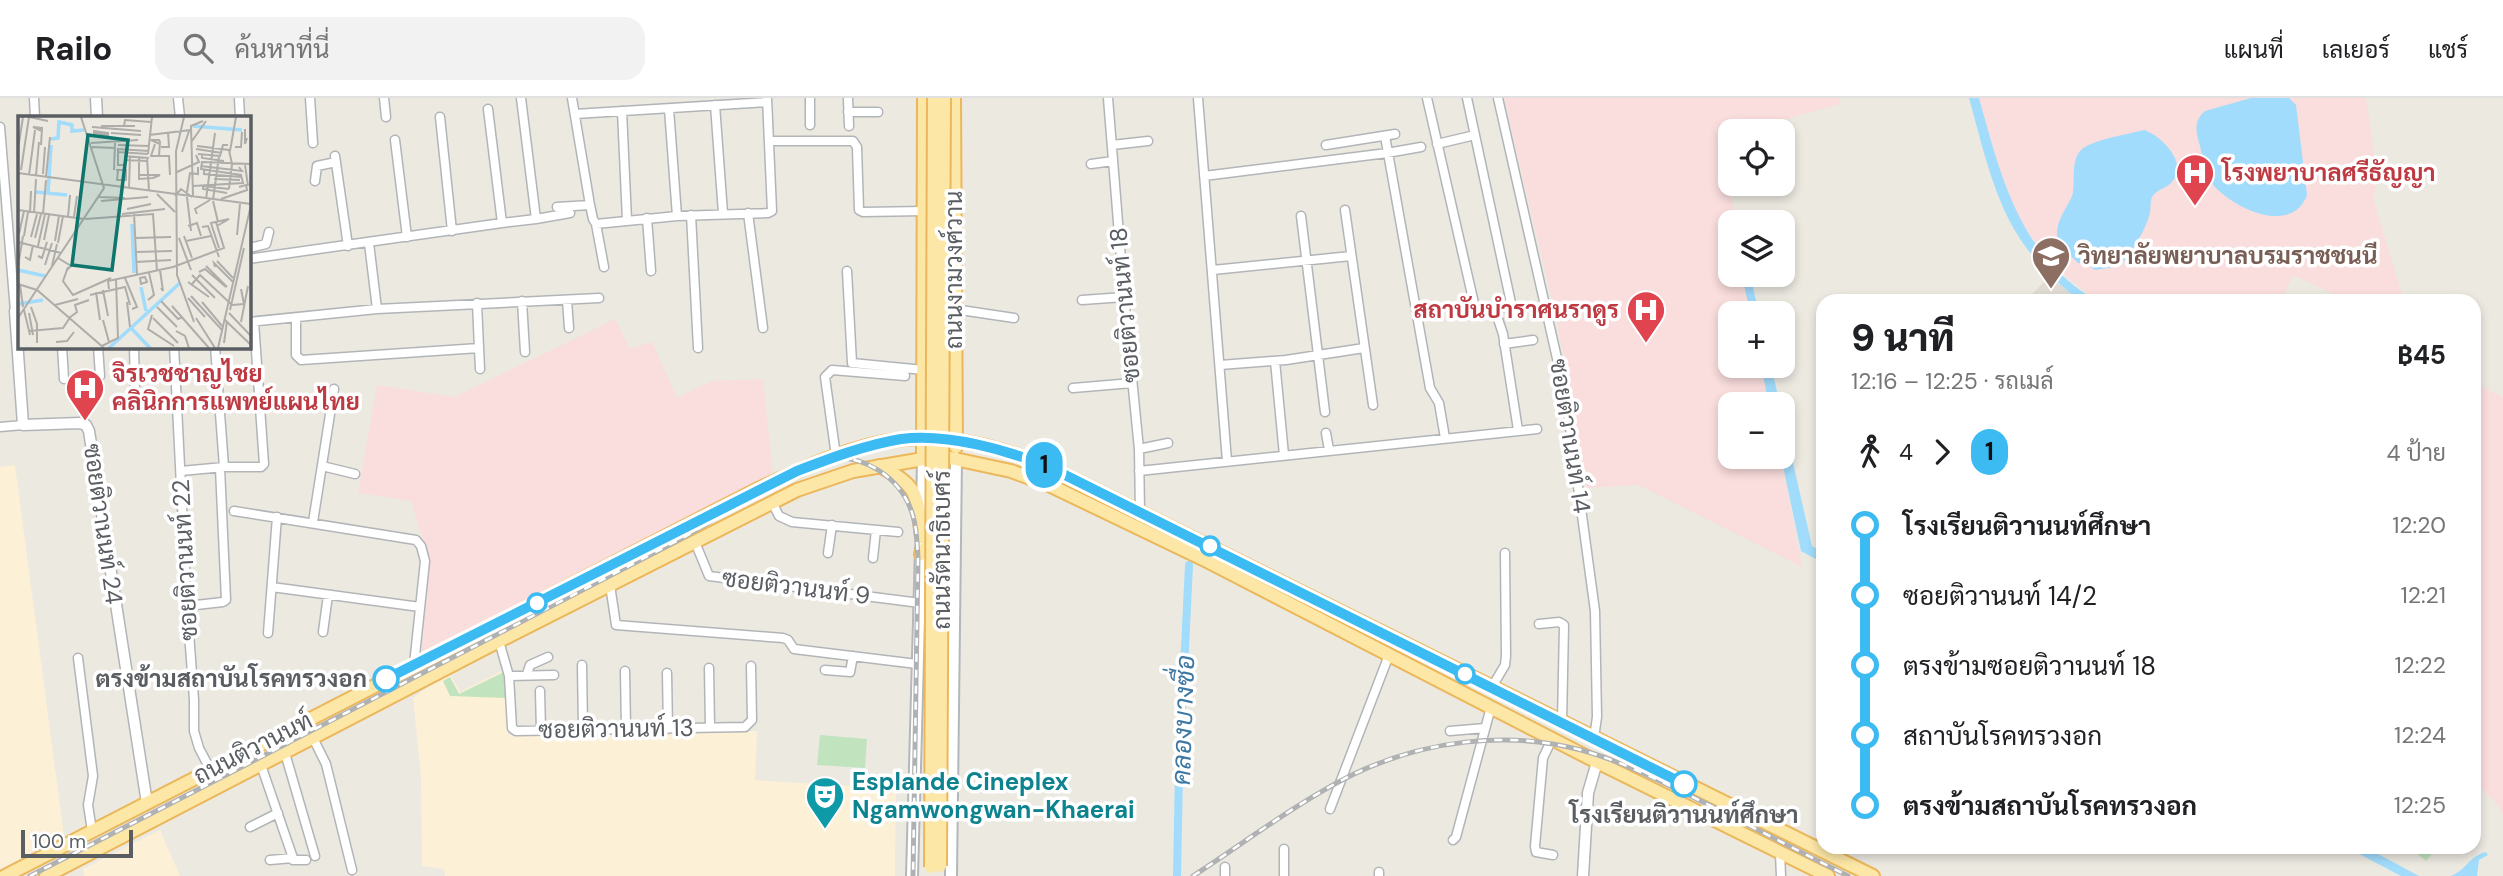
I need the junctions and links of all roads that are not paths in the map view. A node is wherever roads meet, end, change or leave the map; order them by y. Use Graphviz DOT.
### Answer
graph roads {
  1 [pos="34,98"];
  2 [pos="96,98"];
  3 [pos="178,98"];
  4 [pos="239,98"];
  5 [pos="310,98"];
  6 [pos="384,98"];
  7 [pos="521,98"];
  8 [pos="572,98"];
  9 [pos="810,98"];
  10 [pos="848,98"];
  11 [pos="924,98"];
  12 [pos="934,98"];
  13 [pos="944,98"];
  14 [pos="954,98"];
  15 [pos="1108,98"];
  16 [pos="1198,98"];
  17 [pos="1427,98"];
  18 [pos="1467,98"];
  19 [pos="1498,98"];
  20 [pos="767,100"];
  21 [pos="716,105"];
  22 [pos="488,109"];
  23 [pos="669,109"];
  24 [pos="622,111"];
  25 [pos="848,112"];
  26 [pos="878,112"];
  27 [pos="575,114"];
  28 [pos="35,116"];
  29 [pos="97,116"];
  30 [pos="180,116"];
  31 [pos="240,116"];
  32 [pos="386,117"];
  33 [pos="440,117"];
  34 [pos="810,125"];
  35 [pos="849,126"];
  36 [pos="0,127"];
  37 [pos="1395,134"];
  38 [pos="1475,135"];
  39 [pos="1385,136"];
  40 [pos="396,140"];
  41 [pos="768,141"];
  42 [pos="1148,141"];
  43 [pos="313,143"];
  44 [pos="1437,144"];
  45 [pos="1112,145"];
  46 [pos="1326,145"];
  47 [pos="1421,146"];
  48 [pos="1387,153"];
  49 [pos="1113,161"];
  50 [pos="1091,164"];
  51 [pos="1204,176"];
  52 [pos="315,181"];
  53 [pos="590,205"];
  54 [pos="557,207"];
  55 [pos="1345,210"];
  56 [pos="924,211"];
  57 [pos="570,213"];
  58 [pos="748,213"];
  59 [pos="723,214"];
  60 [pos="691,215"];
  61 [pos="677,216"];
  62 [pos="1301,216"];
  63 [pos="647,218"];
  64 [pos="536,219"];
  65 [pos="627,220"];
  66 [pos="502,223"];
  67 [pos="596,223"];
  68 [pos="452,231"];
  69 [pos="269,232"];
  70 [pos="407,237"];
  71 [pos="369,243"];
  72 [pos="348,246"];
  73 [pos="250,248"];
  74 [pos="1352,256"];
  75 [pos="250,259"];
  76 [pos="1306,260"];
  77 [pos="604,267"];
  78 [pos="1213,270"];
  79 [pos="651,271"];
  80 [pos="847,271"];
  81 [pos="1124,297"];
  82 [pos="599,298"];
  83 [pos="567,300"];
  84 [pos="1082,300"];
  85 [pos="522,301"];
  86 [pos="477,303"];
  87 [pos="377,309"];
  88 [pos="954,309"];
  89 [pos="1495,310"];
  90 [pos="17,311"];
  91 [pos="1014,318"];
  92 [pos="296,319"];
  93 [pos="251,322"];
  94 [pos="569,328"];
  95 [pos="763,328"];
  96 [pos="18,330"];
  97 [pos="1533,340"];
  98 [pos="1504,344"];
  99 [pos="19,348"];
  100 [pos="62,348"];
  101 [pos="98,348"];
  102 [pos="134,348"];
  103 [pos="174,348"];
  104 [pos="215,348"];
  105 [pos="479,348"];
  106 [pos="698,348"];
  107 [pos="1364,348"];
  108 [pos="525,352"];
  109 [pos="1318,355"];
  110 [pos="955,360"];
  111 [pos="1275,361"];
  112 [pos="1220,365"];
  113 [pos="480,369"];
  114 [pos="924,370"];
  115 [pos="100,376"];
  116 [pos="905,376"];
  117 [pos="64,379"];
  118 [pos="1132,383"];
  119 [pos="1073,388"];
  120 [pos="334,389"];
  121 [pos="135,391"];
  122 [pos="1373,405"];
  123 [pos="1325,412"];
  124 [pos="329,418"];
  125 [pos="341,420"];
  126 [pos="23,425"];
  127 [pos="0,427"];
  128 [pos="1537,429"];
  129 [pos="1518,430"];
  130 [pos="1326,433"];
  131 [pos="930,438"];
  132 [pos="1445,438"];
  133 [pos="952,441"];
  134 [pos="1168,443"];
  135 [pos="1139,449"];
  136 [pos="1329,450"];
  137 [pos="1284,455"];
  138 [pos="836,456"];
  139 [pos="931,457"];
  140 [pos="956,458"];
  141 [pos="1227,461"];
  142 [pos="322,466"];
  143 [pos="879,466"];
  144 [pos="222,467"];
  145 [pos="180,471"];
  146 [pos="1139,471"];
  147 [pos="355,474"];
  148 [pos="772,502"];
  149 [pos="234,511"];
  150 [pos="1140,512"];
  151 [pos="277,517"];
  152 [pos="313,522"];
  153 [pos="832,525"];
  154 [pos="876,530"];
  155 [pos="898,532"];
  156 [pos="922,537"];
  157 [pos="695,542"];
  158 [pos="649,545"];
  159 [pos="828,553"];
  160 [pos="1505,553"];
  161 [pos="921,554"];
  162 [pos="873,558"];
  163 [pos="657,561"];
  164 [pos="610,585"];
  165 [pos="272,587"];
  166 [pos="328,595"];
  167 [pos="920,602"];
  168 [pos="956,603"];
  169 [pos="187,606"];
  170 [pos="420,607"];
  171 [pos="1539,624"];
  172 [pos="323,632"];
  173 [pos="268,633"];
  174 [pos="499,641"];
  175 [pos="1389,655"];
  176 [pos="853,656"];
  177 [pos="548,657"];
  178 [pos="78,658"];
  179 [pos="917,664"];
  180 [pos="414,665"];
  181 [pos="582,666"];
  182 [pos="751,666"];
  183 [pos="709,668"];
  184 [pos="825,670"];
  185 [pos="625,671"];
  186 [pos="667,673"];
  187 [pos="527,674"];
  188 [pos="554,675"];
  189 [pos="509,676"];
  190 [pos="1492,687"];
  191 [pos="540,691"];
  192 [pos="1491,707"];
  193 [pos="1562,722"];
  194 [pos="710,727"];
  195 [pos="1485,728"];
  196 [pos="626,729"];
  197 [pos="668,729"];
  198 [pos="541,730"];
  199 [pos="583,730"];
  200 [pos="1450,731"];
  201 [pos="313,738"];
  202 [pos="1594,738"];
  203 [pos="1552,739"];
  204 [pos="285,753"];
  205 [pos="1625,754"];
  206 [pos="261,765"];
  207 [pos="1603,765"];
  208 [pos="211,771"];
  209 [pos="147,803"];
  210 [pos="1330,810"];
  211 [pos="278,813"];
  212 [pos="250,827"];
  213 [pos="92,831"];
  214 [pos="1453,840"];
  215 [pos="1816,848"];
  216 [pos="1284,849"];
  217 [pos="1780,853"];
  218 [pos="1828,854"];
  219 [pos="1553,855"];
  220 [pos="270,860"];
  221 [pos="293,860"];
  222 [pos="352,870"];
  223 [pos="26,871"];
  224 [pos="936,871"];
  225 [pos="5,876"];
  226 [pos="46,876"];
  227 [pos="912,876"];
  228 [pos="951,876"];
  229 [pos="1284,876"];
  230 [pos="1583,876"];
  231 [pos="1781,876"];
  232 [pos="1828,876"];
  233 [pos="1873,876"];
  1 -- 28 [label="street"];
  2 -- 29 [label="street"];
  3 -- 30 [label="street"];
  4 -- 31 [label="street"];
  5 -- 43 [label="street"];
  6 -- 32 [label="street"];
  7 -- 64 [label="street"];
  8 -- 27 [label="street"];
  9 -- 34 [label="street"];
  10 -- 25 [label="street"];
  11 -- 56 [label="main road, ถนนงามวงศ์วาน"];
  12 -- 224 [label="main road, ถนนรัตนาธิเบศร์, bridge"];
  13 -- 224 [label="main road, ถนนรัตนาธิเบศร์, bridge"];
  14 -- 88 [label="main road, ถนนงามวงศ์วาน"];
  15 -- 45 [label="street, ซอยติวานนท์ 18"];
  16 -- 51 [label="street"];
  17 -- 44 [label="street"];
  18 -- 38 [label="street"];
  19 -- 202 [label="street, ซอยติวานนท์ 14"];
  20 -- 21 [label="street"];
  20 -- 41 [label="street"];
  21 -- 23 [label="street"];
  21 -- 59 [label="street"];
  22 -- 66 [label="street"];
  23 -- 24 [label="street"];
  23 -- 61 [label="street"];
  24 -- 27 [label="street"];
  24 -- 65 [label="street"];
  25 -- 26 [label="street"];
  25 -- 35 [label="street"];
  27 -- 53 [label="street"];
  33 -- 68 [label="street"];
  36 -- 90 [label="street"];
  37 -- 39 [label="street"];
  38 -- 44 [label="street"];
  38 -- 89 [label="street"];
  39 -- 46 [label="street"];
  39 -- 48 [label="street"];
  40 -- 70 [label="street"];
  41 -- 56 [label="street"];
  41 -- 58 [label="street"];
  42 -- 45 [label="street"];
  44 -- 89 [label="street"];
  45 -- 49 [label="street, ซอยติวานนท์ 18"];
  47 -- 48 [label="street"];
  48 -- 51 [label="street"];
  48 -- 132 [label="street"];
  49 -- 50 [label="street"];
  49 -- 81 [label="street, ซอยติวานนท์ 18"];
  51 -- 78 [label="street"];
  52 -- 72 [label="street"];
  53 -- 54 [label="street"];
  53 -- 67 [label="street"];
  55 -- 74 [label="street"];
  56 -- 114 [label="main road, ถนนงามวงศ์วาน"];
  57 -- 64 [label="street"];
  58 -- 59 [label="street"];
  58 -- 95 [label="street"];
  59 -- 60 [label="street"];
  60 -- 61 [label="street"];
  60 -- 106 [label="street"];
  61 -- 63 [label="street"];
  62 -- 76 [label="street"];
  63 -- 65 [label="street"];
  63 -- 79 [label="street"];
  64 -- 66 [label="street"];
  65 -- 67 [label="street"];
  66 -- 68 [label="street"];
  67 -- 77 [label="street"];
  68 -- 70 [label="street"];
  69 -- 73 [label="street"];
  70 -- 71 [label="street"];
  71 -- 72 [label="street"];
  71 -- 87 [label="street"];
  72 -- 75 [label="street"];
  74 -- 76 [label="street"];
  74 -- 107 [label="street"];
  76 -- 78 [label="street"];
  76 -- 109 [label="street"];
  78 -- 112 [label="street"];
  80 -- 114 [label="street"];
  81 -- 84 [label="street"];
  81 -- 118 [label="street, ซอยติวานนท์ 18"];
  82 -- 83 [label="street"];
  83 -- 85 [label="street"];
  83 -- 94 [label="street"];
  85 -- 86 [label="street"];
  85 -- 108 [label="street"];
  86 -- 87 [label="street"];
  86 -- 105 [label="street"];
  87 -- 92 [label="street"];
  88 -- 91 [label="street"];
  88 -- 110 [label="main road, ถนนงามวงศ์วาน"];
  89 -- 98 [label="street"];
  90 -- 96 [label="street"];
  92 -- 93 [label="street"];
  92 -- 105 [label="street"];
  93 -- 144 [label="street"];
  97 -- 98 [label="street"];
  98 -- 129 [label="street"];
  99 -- 126 [label="street"];
  100 -- 117 [label="street"];
  101 -- 115 [label="street"];
  102 -- 121 [label="street"];
  103 -- 145 [label="street, ซอยติวานนท์ 22"];
  104 -- 144 [label="street"];
  105 -- 113 [label="street"];
  107 -- 109 [label="street"];
  107 -- 122 [label="street"];
  109 -- 111 [label="street"];
  109 -- 123 [label="street"];
  110 -- 131 [label="main road"];
  110 -- 133 [label="main road, ถนนงามวงศ์วาน"];
  111 -- 112 [label="street"];
  111 -- 137 [label="street"];
  112 -- 141 [label="street"];
  114 -- 131 [label="main road, ถนนงามวงศ์วาน"];
  116 -- 138 [label="street"];
  118 -- 119 [label="street"];
  118 -- 135 [label="street, ซอยติวานนท์ 18"];
  120 -- 124 [label="street"];
  124 -- 125 [label="street"];
  124 -- 142 [label="street"];
  126 -- 127 [label="street"];
  126 -- 209 [label="street, ซอยติวานนท์ 24"];
  128 -- 129 [label="street"];
  129 -- 132 [label="street"];
  130 -- 136 [label="street"];
  131 -- 133 [label="main road, ถนนติวานนท์"];
  131 -- 138 [label="main road, ถนนติวานนท์"];
  131 -- 139 [label="main road"];
  132 -- 136 [label="street"];
  133 -- 139 [label="main road"];
  133 -- 140 [label="main road, ถนนรัตนาธิเบศร์"];
  133 -- 150 [label="main road, ถนนติวานนท์"];
  134 -- 135 [label="street"];
  135 -- 146 [label="street, ซอยติวานนท์ 18"];
  136 -- 137 [label="street"];
  137 -- 141 [label="street"];
  138 -- 158 [label="main road, ถนนติวานนท์"];
  139 -- 140 [label="main road, ถนนติวานนท์"];
  139 -- 143 [label="main road, ถนนติวานนท์"];
  139 -- 156 [label="main road, ถนนรัตนาธิเบศร์"];
  139 -- 161 [label="main road"];
  140 -- 168 [label="main road, ถนนรัตนาธิเบศร์"];
  140 -- 175 [label="main road, ถนนติวานนท์"];
  141 -- 146 [label="street"];
  142 -- 147 [label="street"];
  142 -- 152 [label="street"];
  143 -- 148 [label="main road, ถนนติวานนท์"];
  143 -- 156 [label="main road"];
  144 -- 145 [label="street"];
  144 -- 169 [label="street"];
  145 -- 169 [label="street, ซอยติวานนท์ 22"];
  146 -- 150 [label="street, ซอยติวานนท์ 18"];
  148 -- 153 [label="street"];
  148 -- 157 [label="main road, ถนนติวานนท์"];
  149 -- 151 [label="street"];
  150 -- 190 [label="main road, ถนนติวานนท์"];
  151 -- 152 [label="street"];
  151 -- 165 [label="street"];
  152 -- 170 [label="street"];
  153 -- 154 [label="street"];
  153 -- 159 [label="street"];
  154 -- 155 [label="street"];
  154 -- 162 [label="street"];
  156 -- 161 [label="main road, ถนนรัตนาธิเบศร์"];
  157 -- 163 [label="main road, ถนนติวานนท์"];
  157 -- 167 [label="street, ซอยติวานนท์ 9"];
  158 -- 163 [label="main road"];
  158 -- 180 [label="main road, ถนนติวานนท์"];
  160 -- 190 [label="street"];
  161 -- 167 [label="main road, ถนนรัตนาธิเบศร์"];
  163 -- 164 [label="main road, ถนนติวานนท์"];
  164 -- 174 [label="main road, ถนนติวานนท์"];
  164 -- 176 [label="street"];
  165 -- 166 [label="street"];
  165 -- 173 [label="street"];
  166 -- 170 [label="street"];
  166 -- 172 [label="street"];
  167 -- 168 [label="main road"];
  167 -- 179 [label="main road, ถนนรัตนาธิเบศร์"];
  168 -- 228 [label="main road, ถนนรัตนาธิเบศร์"];
  169 -- 208 [label="street, ซอยติวานนท์ 22"];
  170 -- 180 [label="street"];
  171 -- 193 [label="street"];
  174 -- 189 [label="street, ซอยติวานนท์ 13"];
  174 -- 201 [label="main road, ถนนติวานนท์"];
  175 -- 192 [label="main road, ถนนติวานนท์"];
  175 -- 210 [label="street"];
  176 -- 179 [label="street"];
  176 -- 184 [label="street"];
  177 -- 187 [label="street"];
  178 -- 213 [label="street"];
  179 -- 227 [label="main road, ถนนรัตนาธิเบศร์"];
  180 -- 208 [label="main road, ถนนติวานนท์"];
  181 -- 199 [label="street"];
  182 -- 194 [label="street, ซอยติวานนท์ 13"];
  183 -- 194 [label="street"];
  185 -- 196 [label="street"];
  186 -- 197 [label="street"];
  187 -- 188 [label="street"];
  187 -- 189 [label="street"];
  189 -- 198 [label="street, ซอยติวานนท์ 13"];
  190 -- 193 [label="main road, ถนนติวานนท์"];
  191 -- 198 [label="street"];
  192 -- 195 [label="street"];
  192 -- 203 [label="main road, ถนนติวานนท์"];
  193 -- 202 [label="main road, ถนนติวานนท์"];
  194 -- 197 [label="street, ซอยติวานนท์ 13"];
  195 -- 200 [label="street"];
  195 -- 214 [label="street"];
  196 -- 197 [label="street, ซอยติวานนท์ 13"];
  196 -- 199 [label="street, ซอยติวานนท์ 13"];
  198 -- 199 [label="street, ซอยติวานนท์ 13"];
  201 -- 204 [label="main road, ถนนติวานนท์"];
  201 -- 222 [label="street"];
  202 -- 205 [label="main road, ถนนติวานนท์"];
  203 -- 207 [label="main road, ถนนติวานนท์"];
  203 -- 219 [label="street"];
  204 -- 206 [label="main road, ถนนติวานนท์"];
  204 -- 221 [label="street"];
  205 -- 207 [label="main road"];
  205 -- 215 [label="main road, ถนนติวานนท์"];
  206 -- 211 [label="street"];
  206 -- 226 [label="main road, ถนนติวานนท์"];
  207 -- 217 [label="main road, ถนนติวานนท์"];
  207 -- 230 [label="street"];
  208 -- 209 [label="main road, ถนนติวานนท์"];
  209 -- 213 [label="main road, ถนนติวานนท์"];
  211 -- 212 [label="street"];
  211 -- 221 [label="street"];
  213 -- 223 [label="main road, ถนนติวานนท์"];
  216 -- 229 [label="street"];
  217 -- 231 [label="street"];
  217 -- 232 [label="main road, ถนนติวานนท์"];
  218 -- 233 [label="main road, ถนนติวานนท์"];
  220 -- 221 [label="street"];
  223 -- 225 [label="main road, ถนนติวานนท์"];
}
